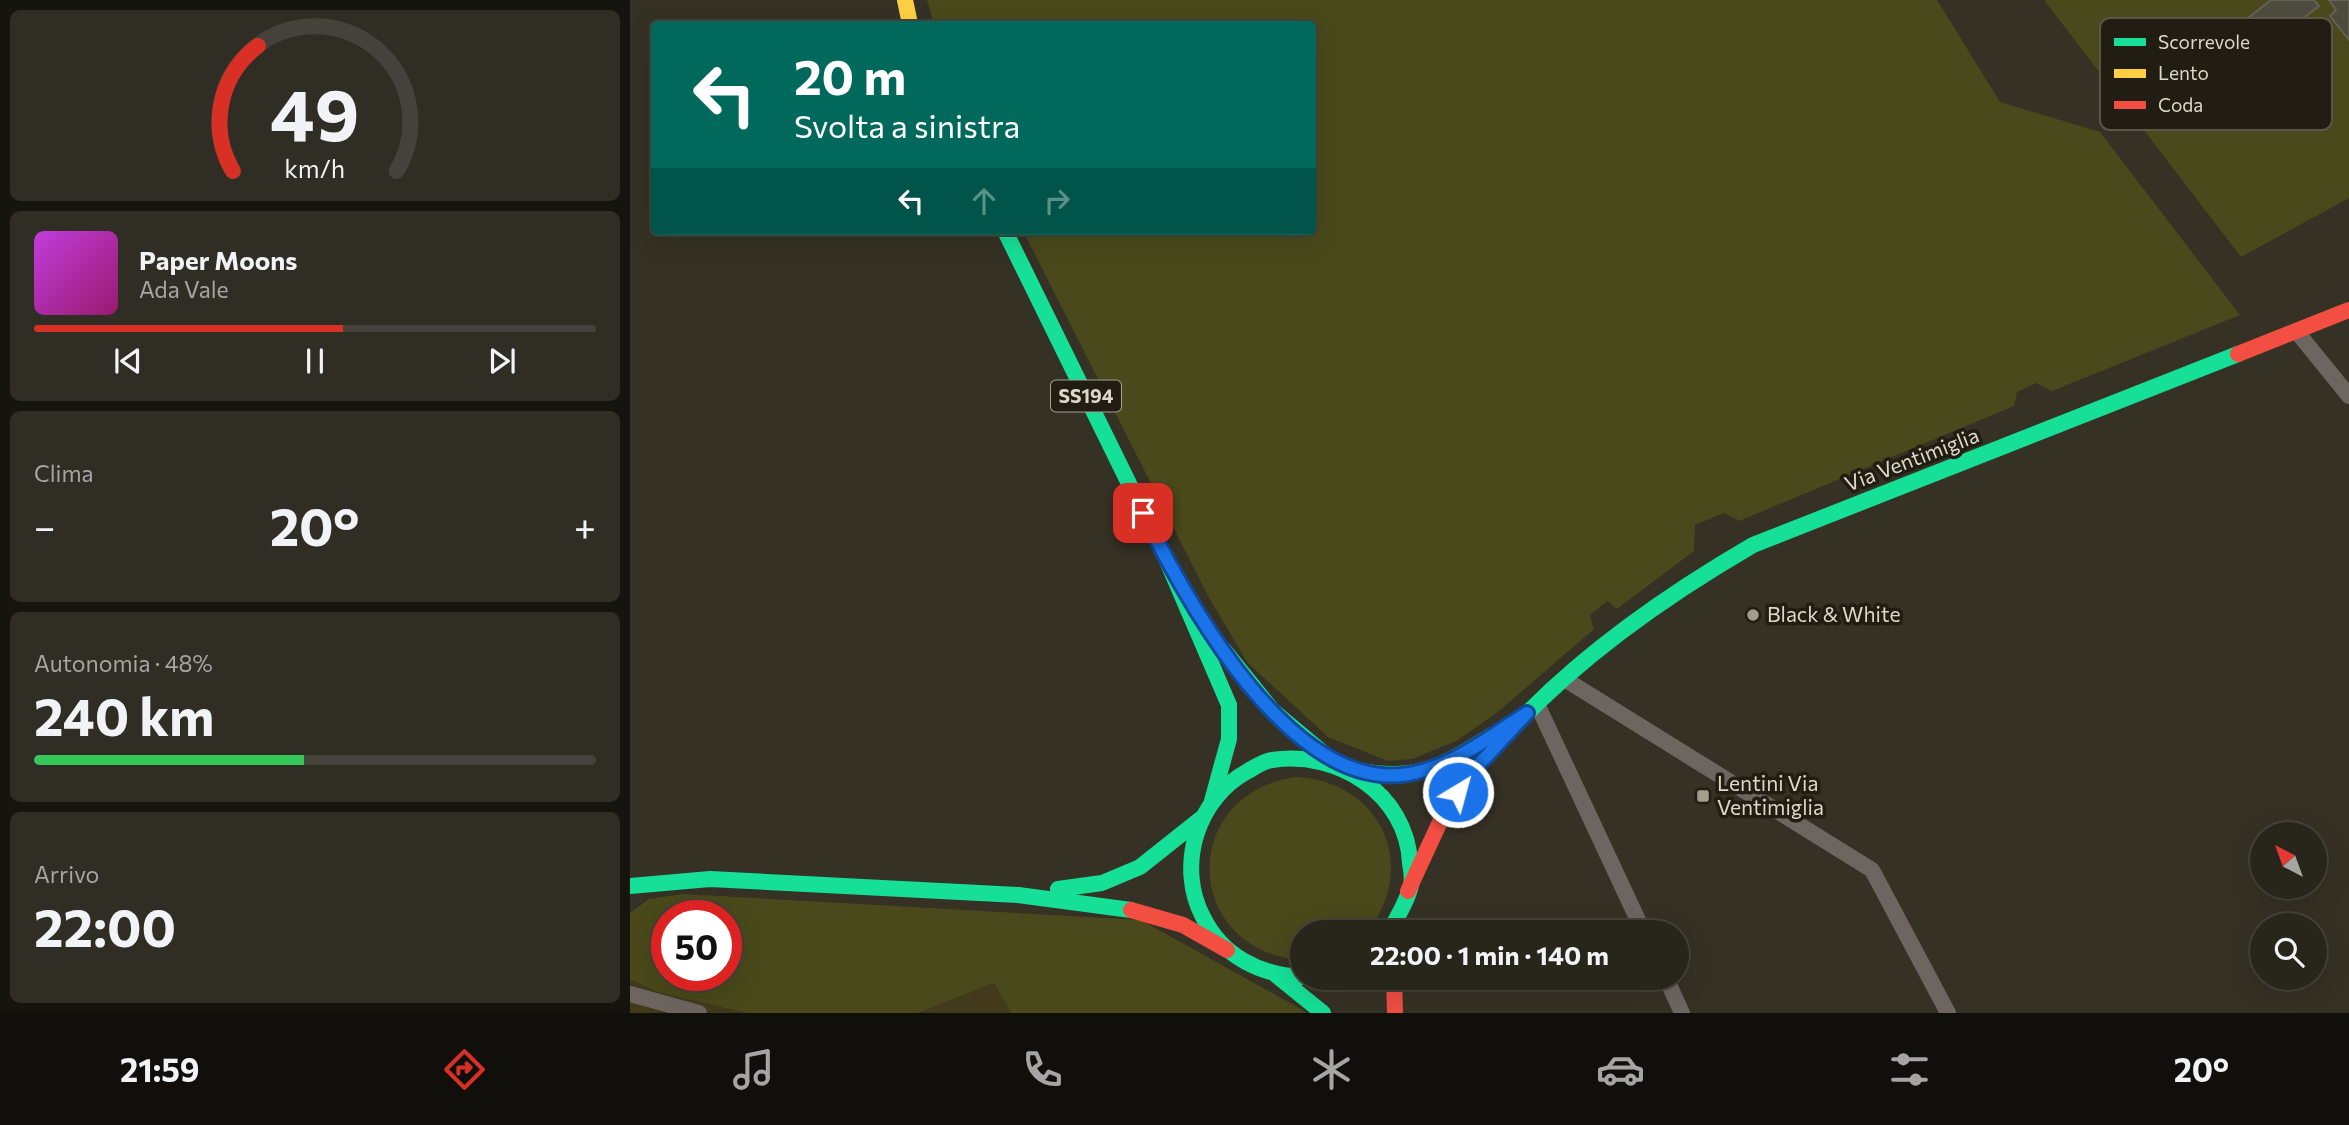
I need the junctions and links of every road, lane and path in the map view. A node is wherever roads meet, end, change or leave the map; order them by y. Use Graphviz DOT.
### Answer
graph roads {
  1 [pos="905,0"];
  2 [pos="909,21"];
  3 [pos="1007,235"];
  4 [pos="2349,310"];
  5 [pos="2297,332"];
  6 [pos="2349,396"];
  7 [pos="1167,561"];
  8 [pos="1566,680"];
  9 [pos="1532,708"];
  10 [pos="1334,762"];
  11 [pos="1351,769"];
  12 [pos="1212,801"];
  13 [pos="1203,817"];
  14 [pos="630,886"];
  15 [pos="1408,891"];
  16 [pos="1018,895"];
  17 [pos="1399,920"];
  18 [pos="1638,920"];
  19 [pos="1227,950"];
  20 [pos="1276,975"];
  21 [pos="1290,976"];
  22 [pos="1394,990"];
  23 [pos="1671,990"];
  24 [pos="630,994"];
  25 [pos="699,1013"];
  26 [pos="1323,1013"];
  27 [pos="1395,1013"];
  28 [pos="1682,1013"];
  29 [pos="1948,1013"];
  1 -- 2 [label="main road"];
  3 -- 7 [label="main road, SS194"];
  4 -- 5 [label="main road, Via Ventimiglia"];
  5 -- 6 [label="lane"];
  5 -- 8 [label="main road, Via Ventimiglia"];
  7 -- 10 [label="main road"];
  7 -- 12 [label="main road"];
  8 -- 9 [label="main road, Via Ventimiglia"];
  8 -- 29 [label="lane"];
  9 -- 11 [label="main road"];
  9 -- 15 [label="main road"];
  9 -- 18 [label="lane"];
  10 -- 11 [label="main road"];
  10 -- 12 [label="main road"];
  11 -- 15 [label="main road"];
  12 -- 13 [label="main road"];
  13 -- 16 [label="main road"];
  13 -- 19 [label="main road"];
  14 -- 16 [label="main road"];
  15 -- 17 [label="main road"];
  16 -- 19 [label="main road"];
  19 -- 20 [label="main road"];
  20 -- 21 [label="main road"];
  20 -- 26 [label="main road"];
  22 -- 27 [label="main road"];
  23 -- 28 [label="lane"];
  24 -- 25 [label="lane"];
}
